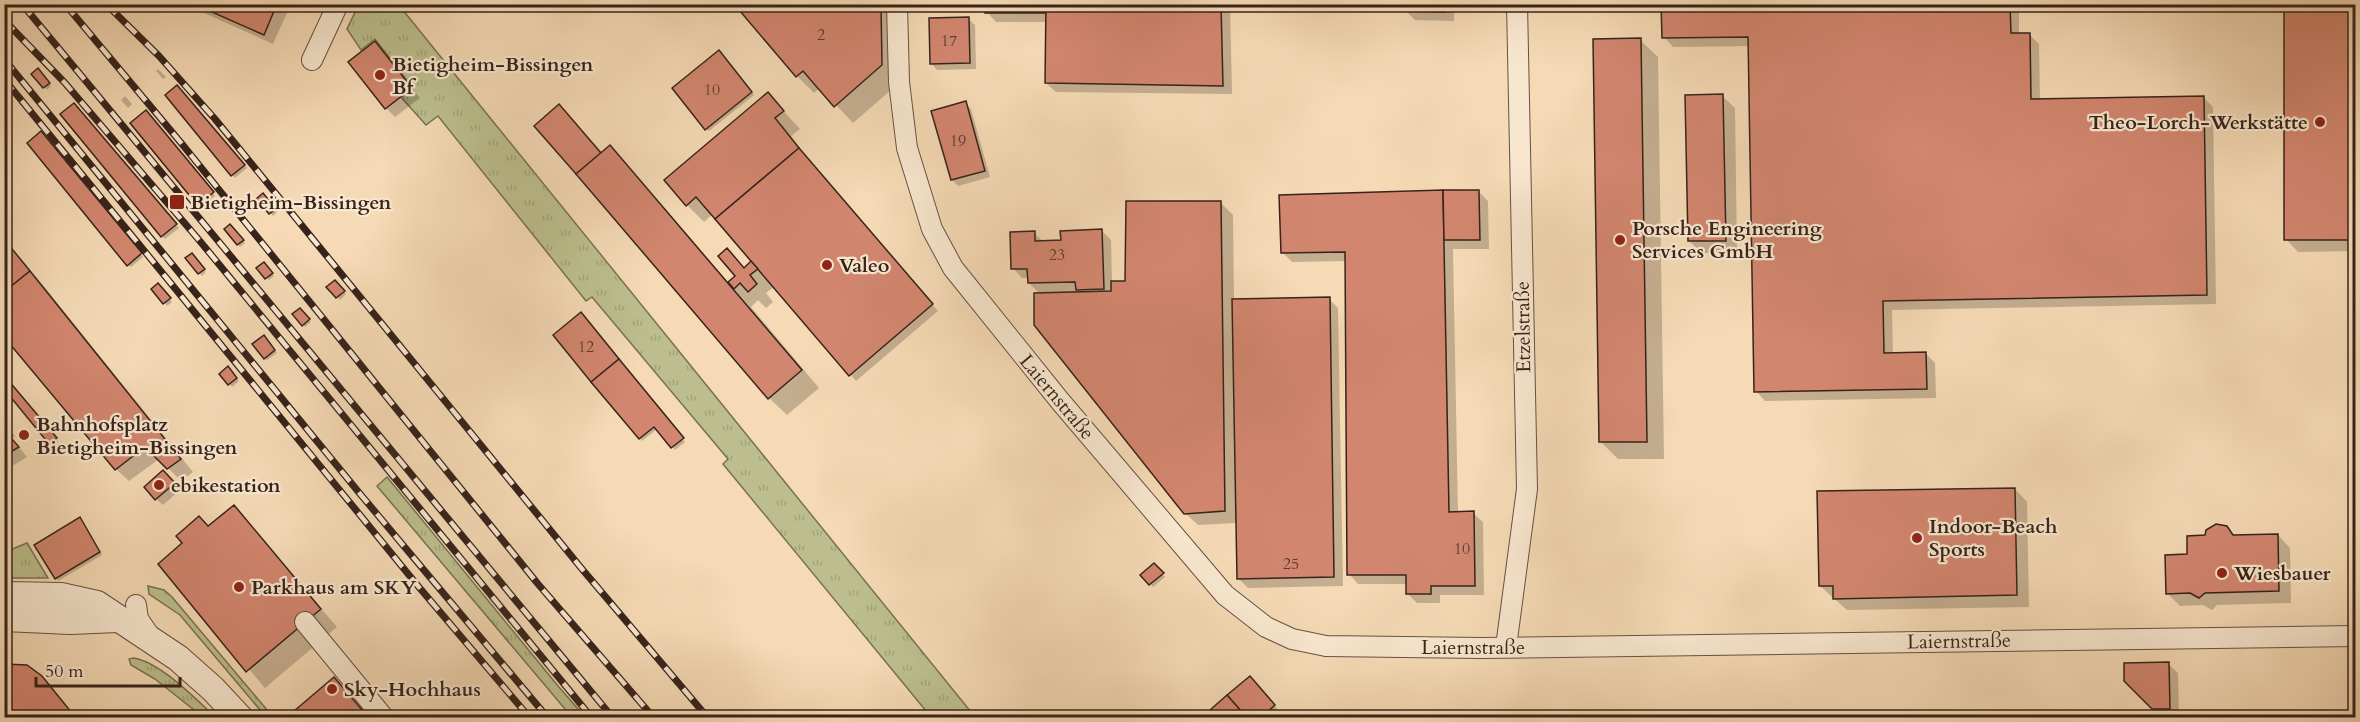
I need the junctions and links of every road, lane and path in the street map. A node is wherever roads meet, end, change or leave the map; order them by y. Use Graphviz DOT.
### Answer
graph roads {
  1 [pos="338,4"];
  2 [pos="897,4"];
  3 [pos="1517,4"];
  4 [pos="312,60"];
  5 [pos="4,595"];
  6 [pos="127,612"];
  7 [pos="4,618"];
  8 [pos="305,622"];
  9 [pos="2355,636"];
  10 [pos="1506,647"];
  11 [pos="240,717"];
  12 [pos="384,717"];
  1 -- 4 [label="street"];
  2 -- 10 [label="street, Laiernstraße"];
  3 -- 10 [label="street, Etzelstraße"];
  5 -- 6 [label="street"];
  6 -- 7 [label="street"];
  6 -- 11 [label="street"];
  8 -- 12 [label="street"];
  9 -- 10 [label="street, Laiernstraße"];
}
